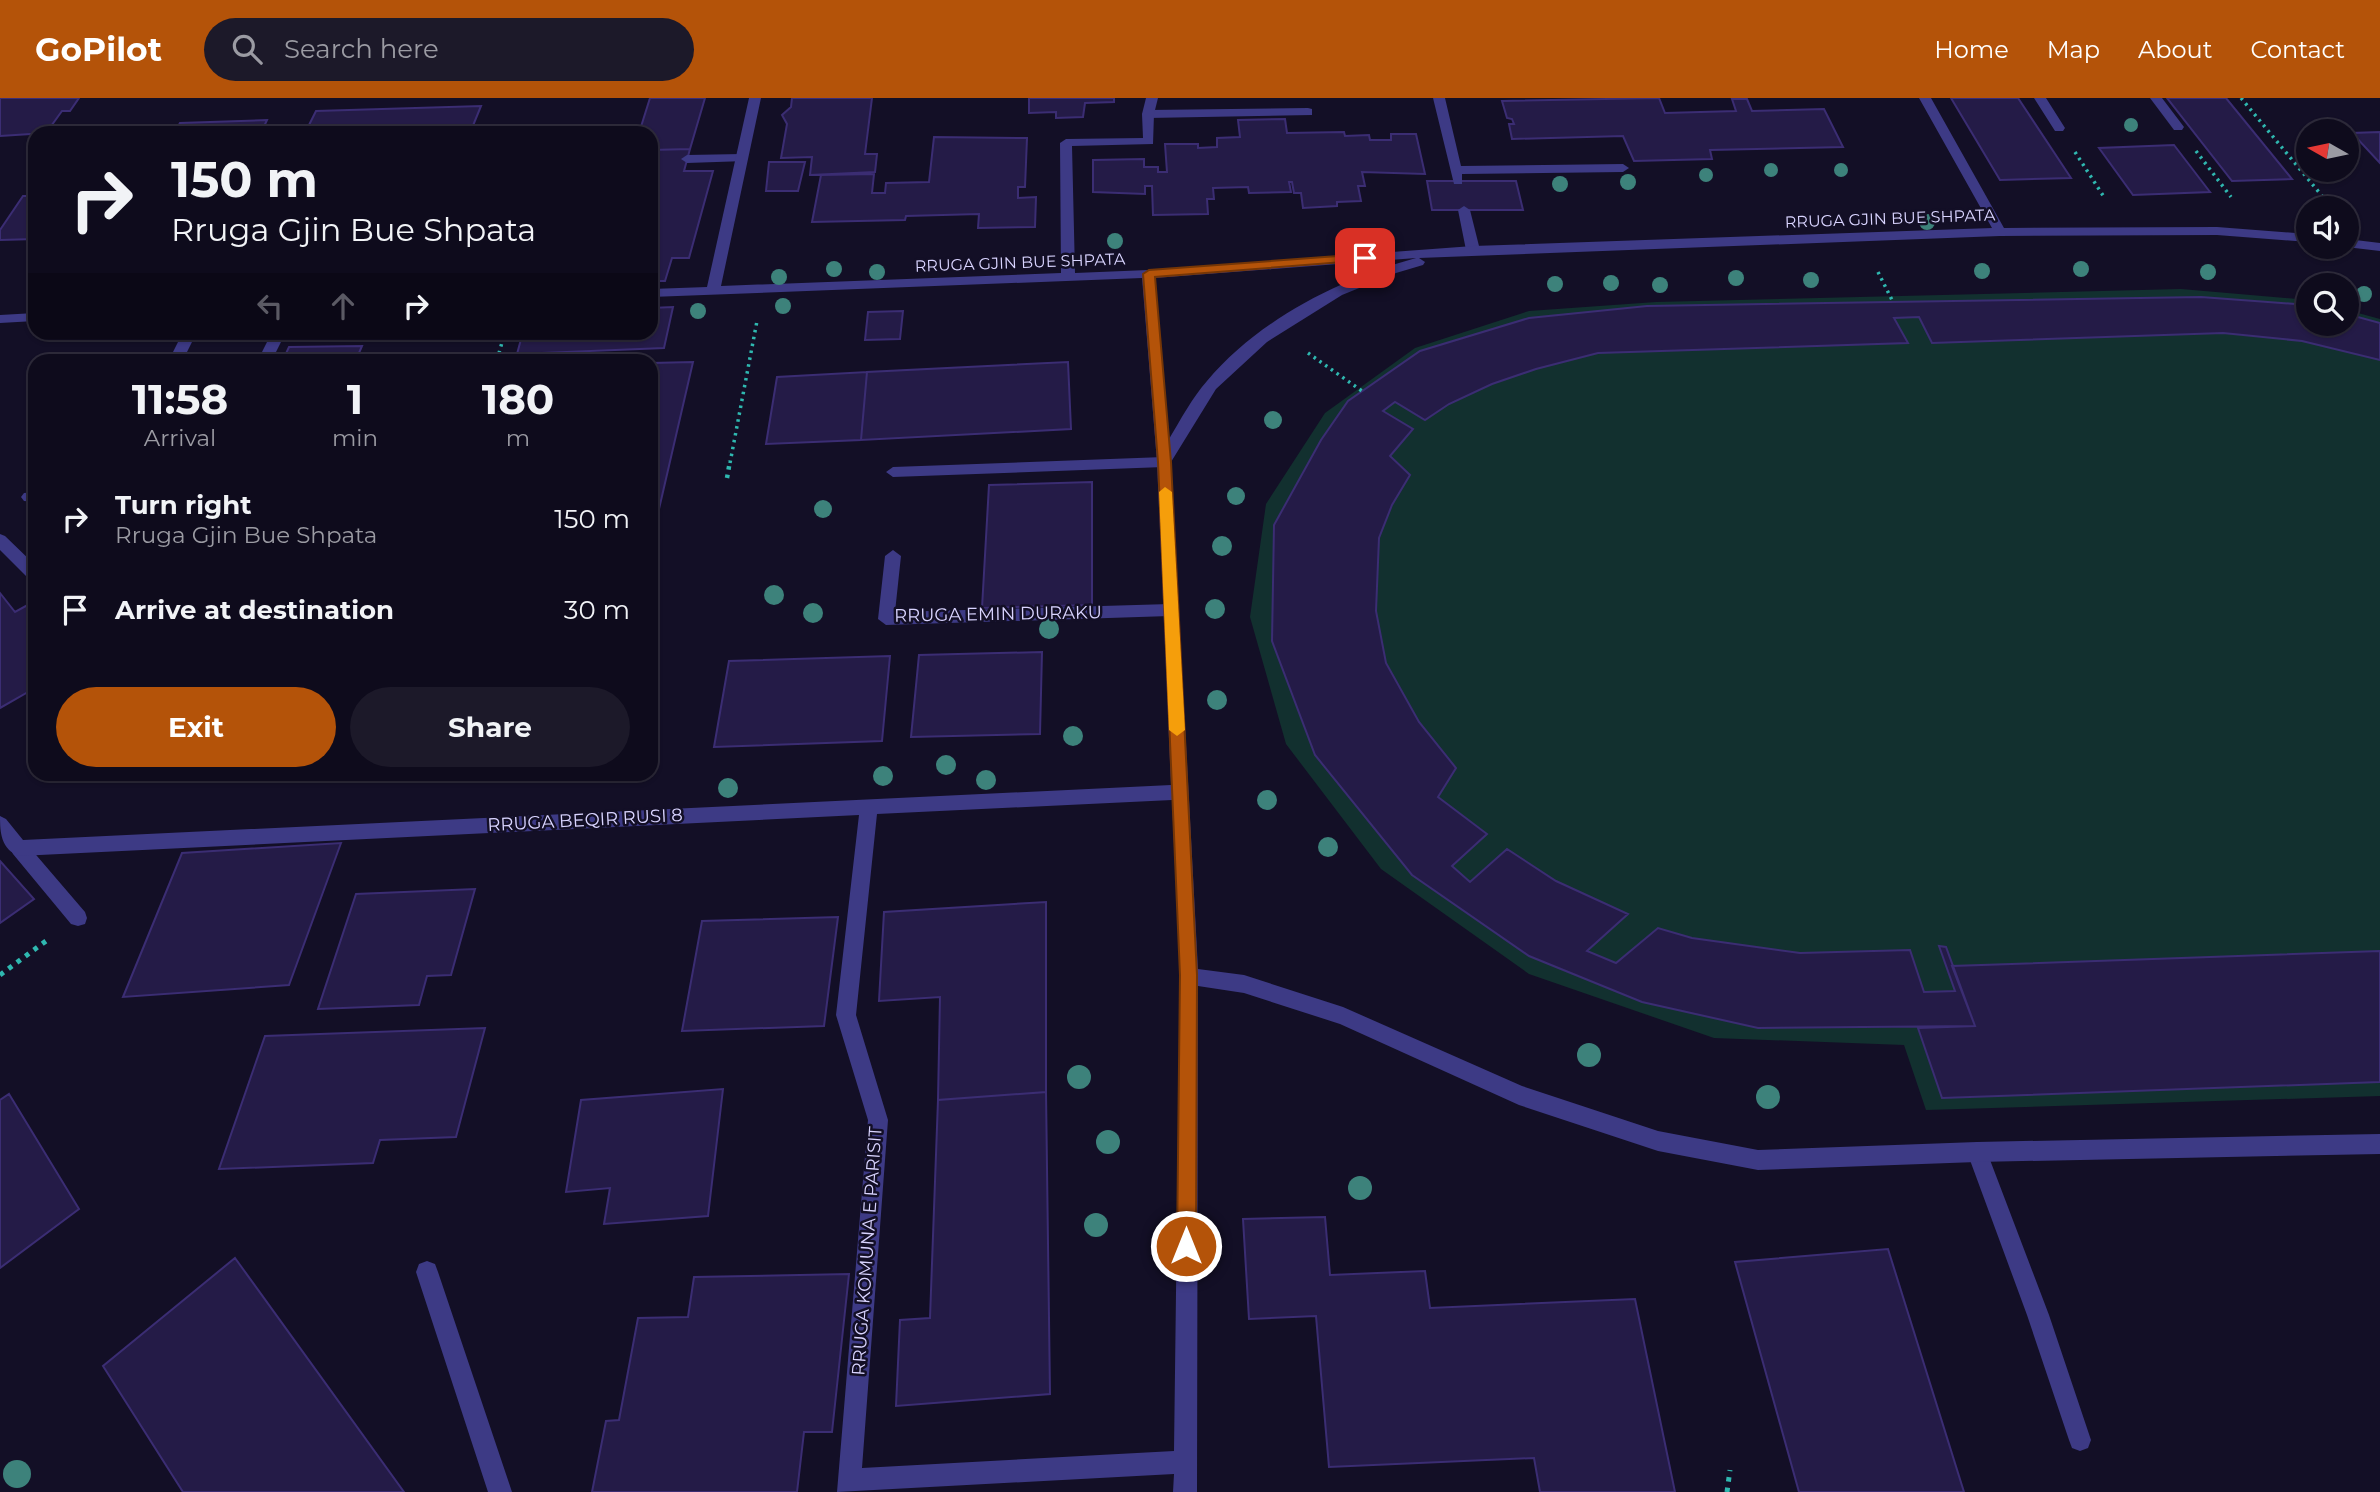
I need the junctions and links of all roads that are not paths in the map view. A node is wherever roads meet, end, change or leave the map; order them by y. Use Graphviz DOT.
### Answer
graph roads {
  1 [pos="755,98"];
  2 [pos="1152,98"];
  3 [pos="1439,98"];
  4 [pos="1925,98"];
  5 [pos="2040,98"];
  6 [pos="2156,98"];
  7 [pos="1308,112"];
  8 [pos="1148,114"];
  9 [pos="2178,127"];
  10 [pos="2059,128"];
  11 [pos="742,158"];
  12 [pos="687,159"];
  13 [pos="1623,168"];
  14 [pos="1464,210"];
  15 [pos="2000,232"];
  16 [pos="2296,237"];
  17 [pos="2359,244"];
  18 [pos="2380,247"];
  19 [pos="1473,250"];
  20 [pos="1149,274"];
  21 [pos="1068,278"];
  22 [pos="713,291"];
  23 [pos="658,293"];
  24 [pos="28,317"];
  25 [pos="0,319"];
  26 [pos="1164,462"];
  27 [pos="893,472"];
  28 [pos="0,540"];
  29 [pos="892,555"];
  30 [pos="28,568"];
  31 [pos="1170,610"];
  32 [pos="1180,792"];
  33 [pos="869,806"];
  34 [pos="0,824"];
  35 [pos="19,848"];
  36 [pos="78,918"];
  37 [pos="1189,975"];
  38 [pos="2380,1144"];
  39 [pos="1977,1152"];
  40 [pos="427,1272"];
  41 [pos="2080,1440"];
  42 [pos="1184,1462"];
  43 [pos="849,1486"];
  44 [pos="500,1492"];
  45 [pos="1185,1492"];
  1 -- 11 [label="street"];
  2 -- 8 [label="street"];
  3 -- 13 [label="street"];
  4 -- 15 [label="street"];
  5 -- 10 [label="street"];
  6 -- 9 [label="street"];
  7 -- 8 [label="street"];
  8 -- 21 [label="street"];
  11 -- 12 [label="street"];
  11 -- 22 [label="street"];
  14 -- 19 [label="street"];
  15 -- 16 [label="street, RRUGA GJIN BUE SHPATA"];
  15 -- 19 [label="street, RRUGA GJIN BUE SHPATA"];
  17 -- 18 [label="street"];
  19 -- 20 [label="street, RRUGA GJIN BUE SHPATA"];
  19 -- 26 [label="street"];
  20 -- 21 [label="street, RRUGA GJIN BUE SHPATA"];
  20 -- 26 [label="street"];
  21 -- 22 [label="street, RRUGA GJIN BUE SHPATA"];
  22 -- 23 [label="street, RRUGA GJIN BUE SHPATA"];
  24 -- 25 [label="street"];
  26 -- 27 [label="street"];
  26 -- 31 [label="street"];
  28 -- 30 [label="street"];
  29 -- 31 [label="street, RRUGA EMIN DURAKU"];
  31 -- 32 [label="street"];
  32 -- 33 [label="street, RRUGA BEQIR RUSI 8"];
  32 -- 37 [label="street"];
  33 -- 35 [label="street, RRUGA BEQIR RUSI 8"];
  33 -- 43 [label="street, RRUGA KOMUNA E PARISIT"];
  34 -- 35 [label="street"];
  35 -- 36 [label="street"];
  37 -- 39 [label="street"];
  37 -- 42 [label="street"];
  38 -- 39 [label="street"];
  39 -- 41 [label="street"];
  40 -- 44 [label="street"];
  42 -- 43 [label="street"];
  42 -- 45 [label="street"];
}
